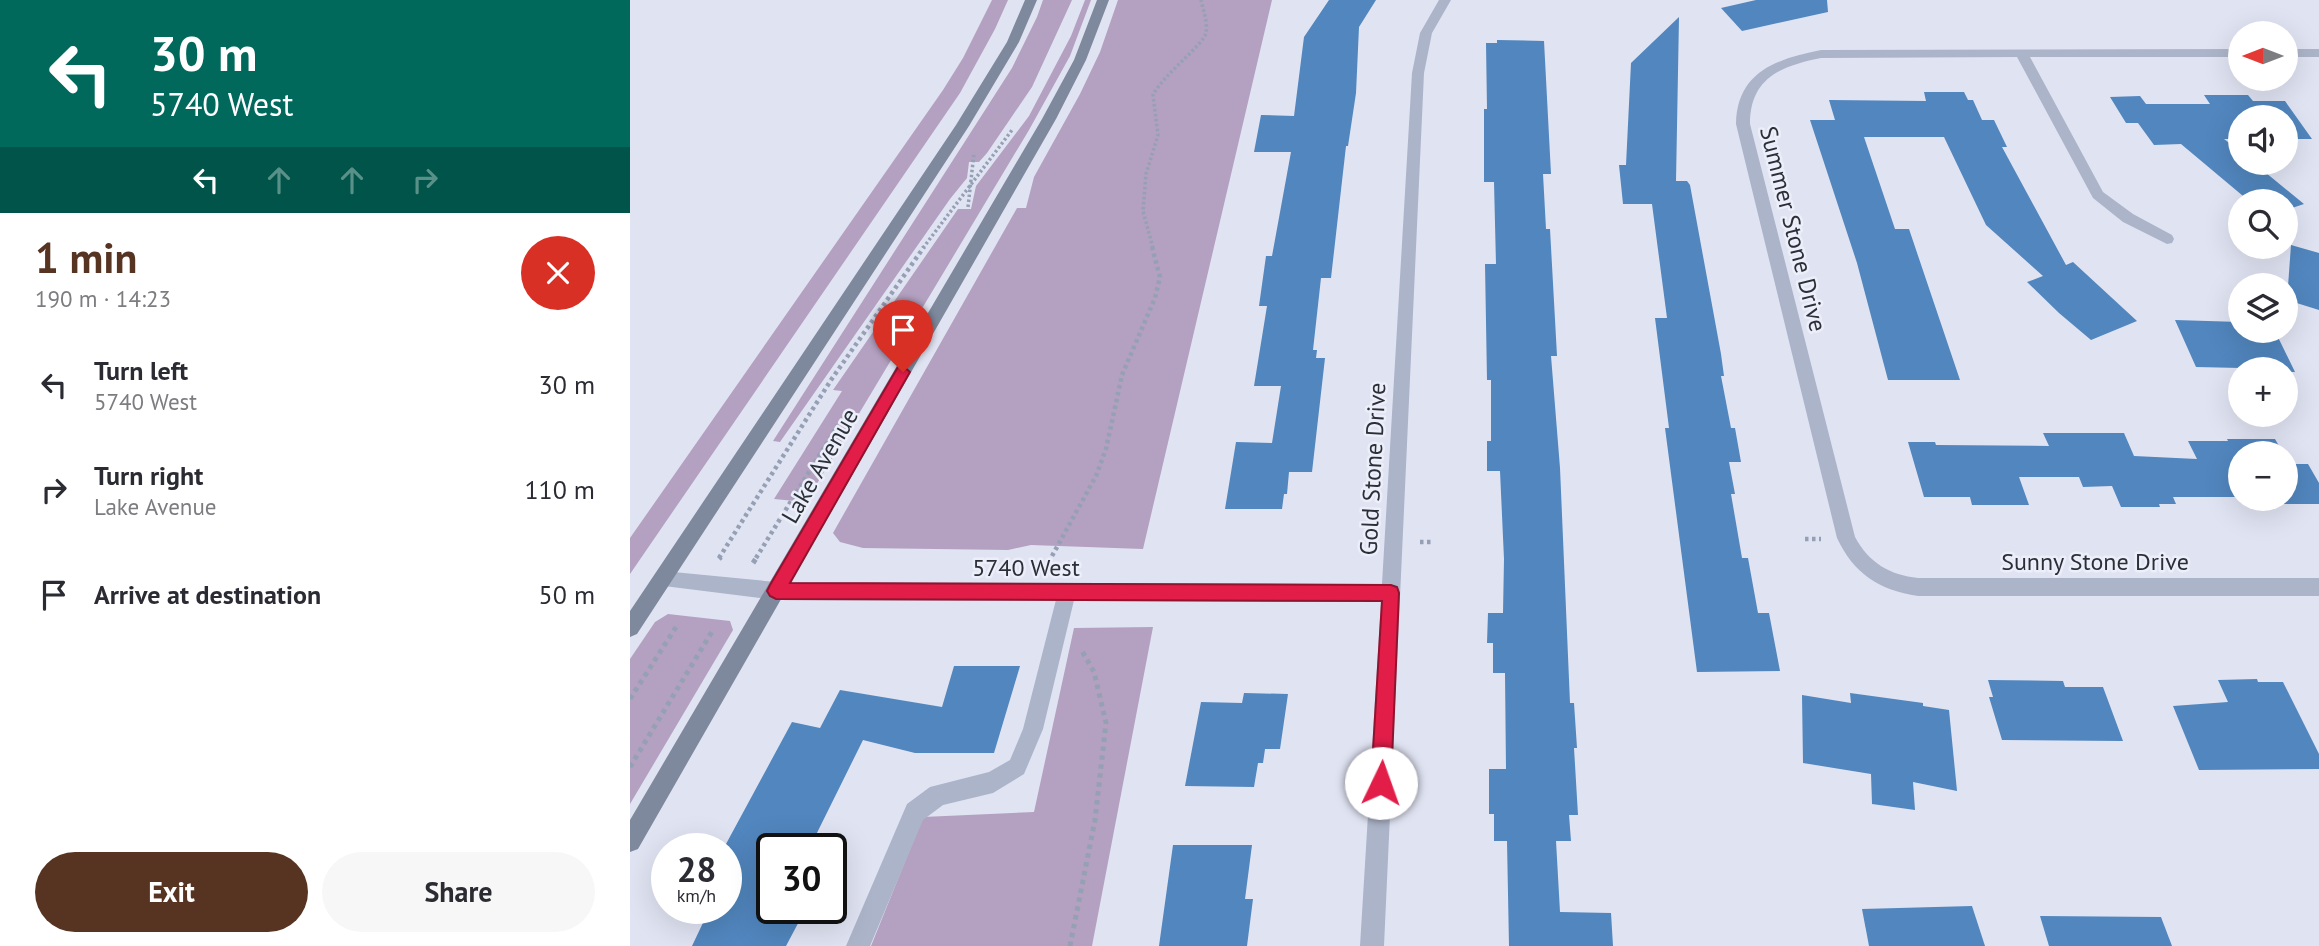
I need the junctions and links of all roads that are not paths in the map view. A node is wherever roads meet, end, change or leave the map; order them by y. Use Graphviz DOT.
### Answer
graph roads {
  1 [pos="1031,0"];
  2 [pos="1103,0"];
  3 [pos="1445,0"];
  4 [pos="2021,53"];
  5 [pos="2228,53"];
  6 [pos="2298,53"];
  7 [pos="2319,53"];
  8 [pos="2167,239"];
  9 [pos="1872,574"];
  10 [pos="663,579"];
  11 [pos="2319,587"];
  12 [pos="776,591"];
  13 [pos="1067,592"];
  14 [pos="1391,593"];
  15 [pos="630,628"];
  16 [pos="630,841"];
  17 [pos="858,946"];
  18 [pos="1373,946"];
  1 -- 10 [label="street"];
  2 -- 12 [label="street, Lake Avenue"];
  3 -- 14 [label="street, Gold Stone Drive"];
  4 -- 5 [label="street, Summer Stone Drive"];
  4 -- 8 [label="street"];
  4 -- 9 [label="street, Summer Stone Drive"];
  6 -- 7 [label="street"];
  9 -- 11 [label="street, Sunny Stone Drive"];
  10 -- 12 [label="street, 5740 West"];
  10 -- 15 [label="street"];
  12 -- 13 [label="street, 5740 West"];
  12 -- 16 [label="street, Lake Avenue"];
  13 -- 14 [label="street, 5740 West"];
  13 -- 17 [label="street"];
  14 -- 18 [label="street, Gold Stone Drive"];
}
